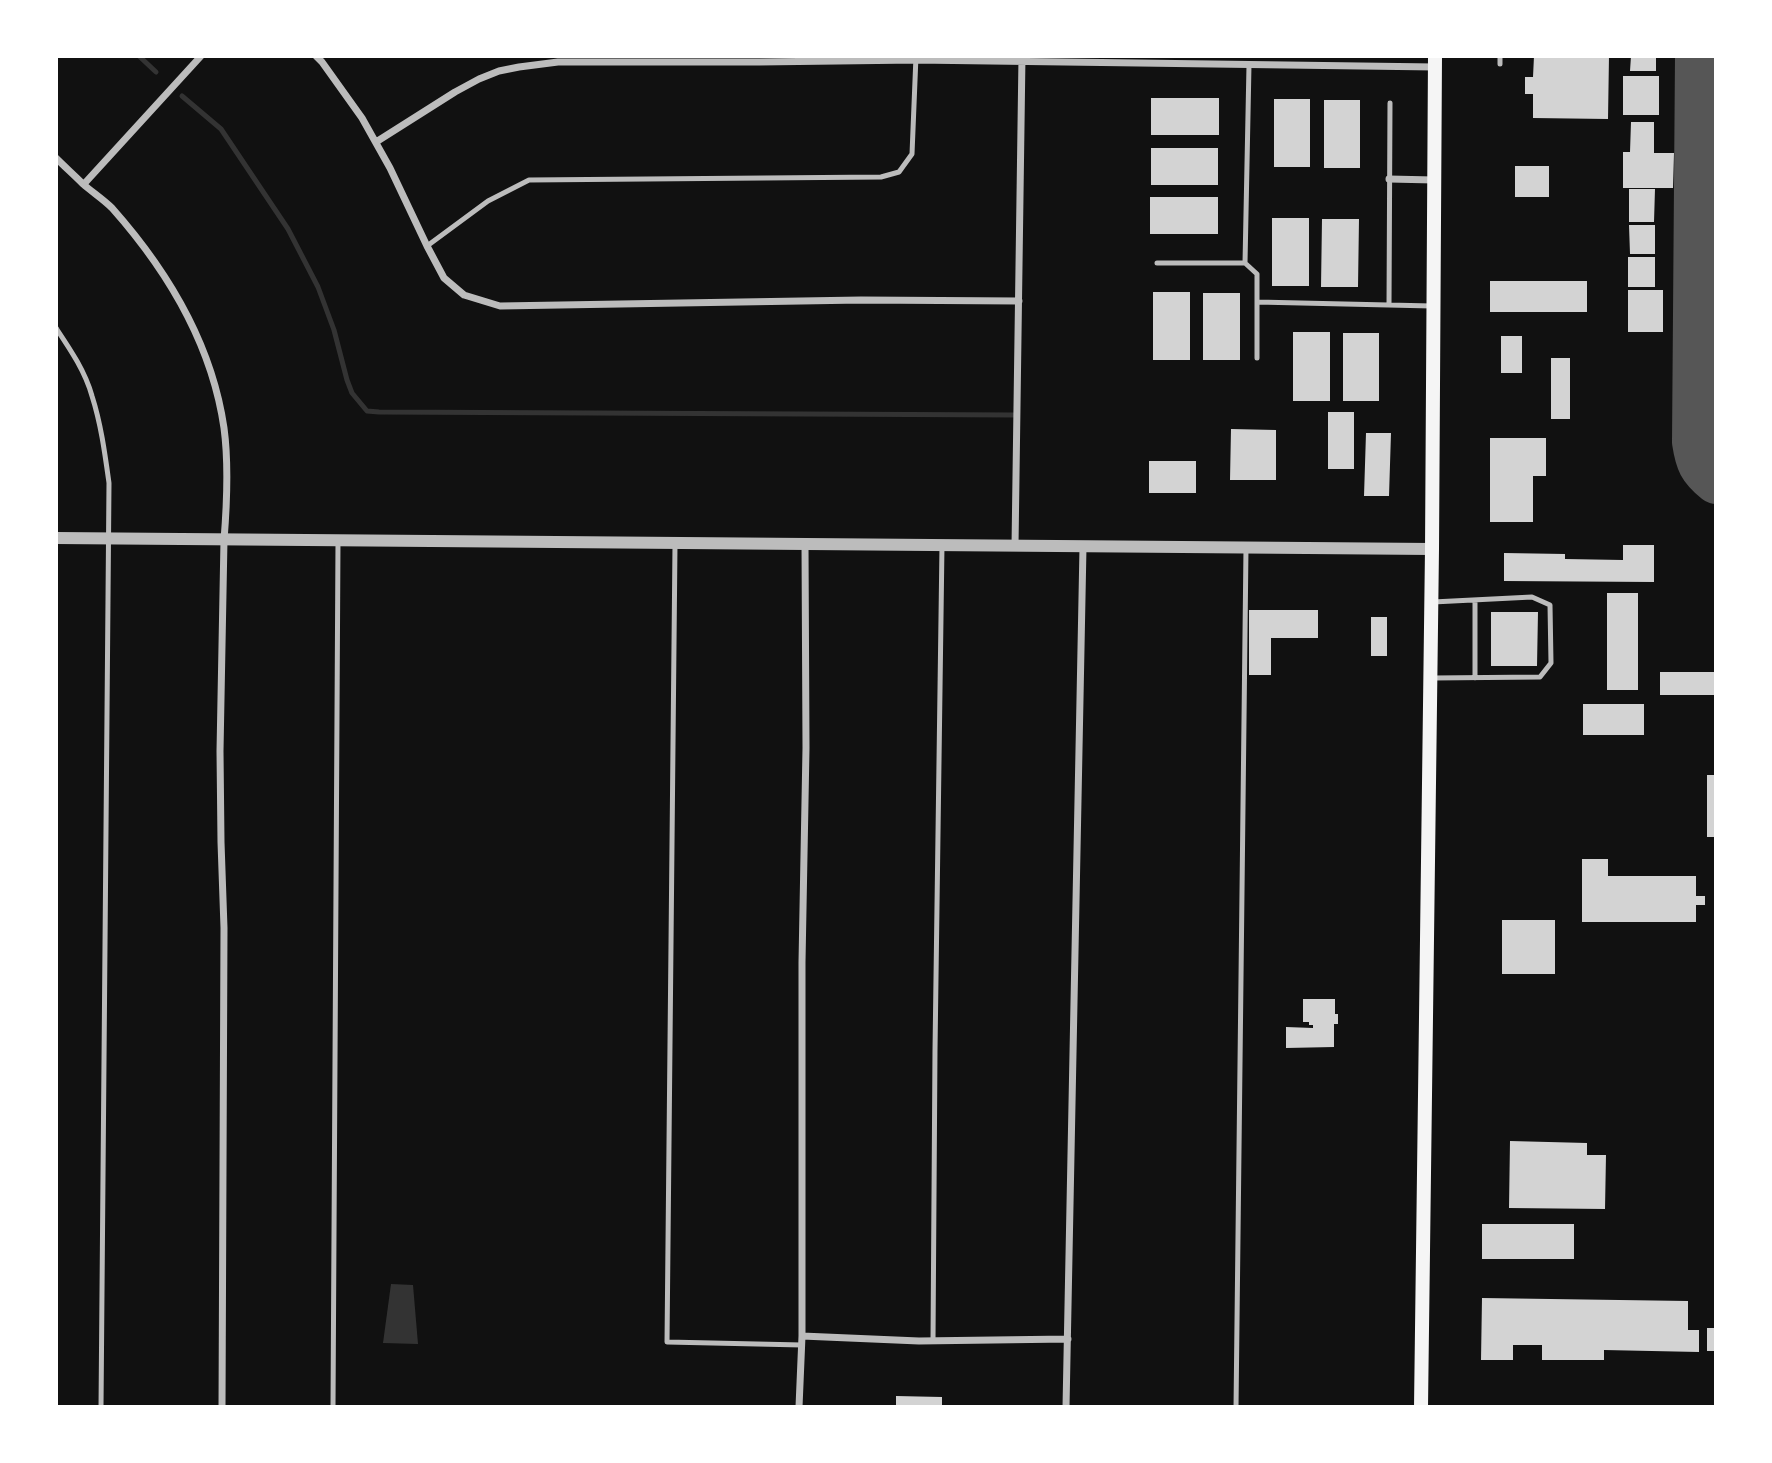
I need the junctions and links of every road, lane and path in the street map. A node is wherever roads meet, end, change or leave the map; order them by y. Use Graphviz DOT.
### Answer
graph roads {
  1 [pos="201,56"];
  2 [pos="316,56"];
  3 [pos="330,56"];
  4 [pos="1371,56"];
  5 [pos="1500,56"];
  6 [pos="916,58"];
  7 [pos="1022,59"];
  8 [pos="1153,60"];
  9 [pos="323,62"];
  10 [pos="1435,62"];
  11 [pos="1500,64"];
  12 [pos="1249,65"];
  13 [pos="1371,67"];
  14 [pos="1390,103"];
  15 [pos="376,142"];
  16 [pos="56,158"];
  17 [pos="1390,179"];
  18 [pos="1434,180"];
  19 [pos="84,184"];
  20 [pos="427,246"];
  21 [pos="1245,262"];
  22 [pos="1157,263"];
  23 [pos="1019,301"];
  24 [pos="1257,302"];
  25 [pos="1389,305"];
  26 [pos="1434,306"];
  27 [pos="56,328"];
  28 [pos="1257,358"];
  29 [pos="56,538"];
  30 [pos="108,539"];
  31 [pos="224,540"];
  32 [pos="338,541"];
  33 [pos="675,543"];
  34 [pos="805,544"];
  35 [pos="943,545"];
  36 [pos="1014,546"];
  37 [pos="1083,547"];
  38 [pos="1245,548"];
  39 [pos="1432,549"];
  40 [pos="1475,600"];
  41 [pos="1431,602"];
  42 [pos="1430,678"];
  43 [pos="1475,678"];
  44 [pos="1068,1339"];
  45 [pos="802,1340"];
  46 [pos="933,1341"];
  47 [pos="101,1407"];
  48 [pos="222,1407"];
  49 [pos="333,1407"];
  50 [pos="799,1407"];
  51 [pos="1066,1407"];
  52 [pos="1237,1407"];
  53 [pos="1421,1407"];
  1 -- 19 [label="street"];
  2 -- 9 [label="street"];
  3 -- 9 [label="lane"];
  4 -- 13 [label="lane"];
  5 -- 11 [label="lane"];
  6 -- 7 [label="street"];
  6 -- 15 [label="street"];
  6 -- 20 [label="lane"];
  7 -- 8 [label="street"];
  7 -- 23 [label="street"];
  8 -- 12 [label="street"];
  9 -- 15 [label="street"];
  10 -- 13 [label="street"];
  10 -- 18 [label="main road"];
  12 -- 13 [label="street"];
  12 -- 21 [label="lane"];
  14 -- 17 [label="lane"];
  15 -- 20 [label="street"];
  16 -- 19 [label="street"];
  17 -- 18 [label="street"];
  17 -- 25 [label="lane"];
  18 -- 26 [label="main road"];
  19 -- 31 [label="street"];
  20 -- 23 [label="street"];
  21 -- 22 [label="lane"];
  21 -- 24 [label="lane"];
  23 -- 36 [label="street"];
  24 -- 25 [label="lane"];
  24 -- 28 [label="lane"];
  25 -- 26 [label="lane"];
  26 -- 39 [label="main road"];
  27 -- 30 [label="lane"];
  29 -- 30 [label="street"];
  30 -- 31 [label="street"];
  30 -- 47 [label="lane"];
  31 -- 32 [label="street"];
  31 -- 48 [label="street"];
  32 -- 33 [label="street"];
  32 -- 49 [label="lane"];
  33 -- 34 [label="street"];
  33 -- 45 [label="lane"];
  34 -- 35 [label="street"];
  34 -- 45 [label="street"];
  35 -- 36 [label="street"];
  35 -- 46 [label="lane"];
  36 -- 37 [label="street"];
  37 -- 38 [label="street"];
  37 -- 44 [label="street"];
  38 -- 39 [label="street"];
  38 -- 52 [label="lane"];
  39 -- 41 [label="main road"];
  40 -- 41 [label="lane"];
  40 -- 43 [label="lane"];
  40 -- 43 [label="lane"];
  41 -- 42 [label="main road"];
  42 -- 43 [label="lane"];
  42 -- 53 [label="main road"];
  44 -- 46 [label="street"];
  44 -- 51 [label="street"];
  45 -- 46 [label="street"];
  45 -- 50 [label="street"];
}
